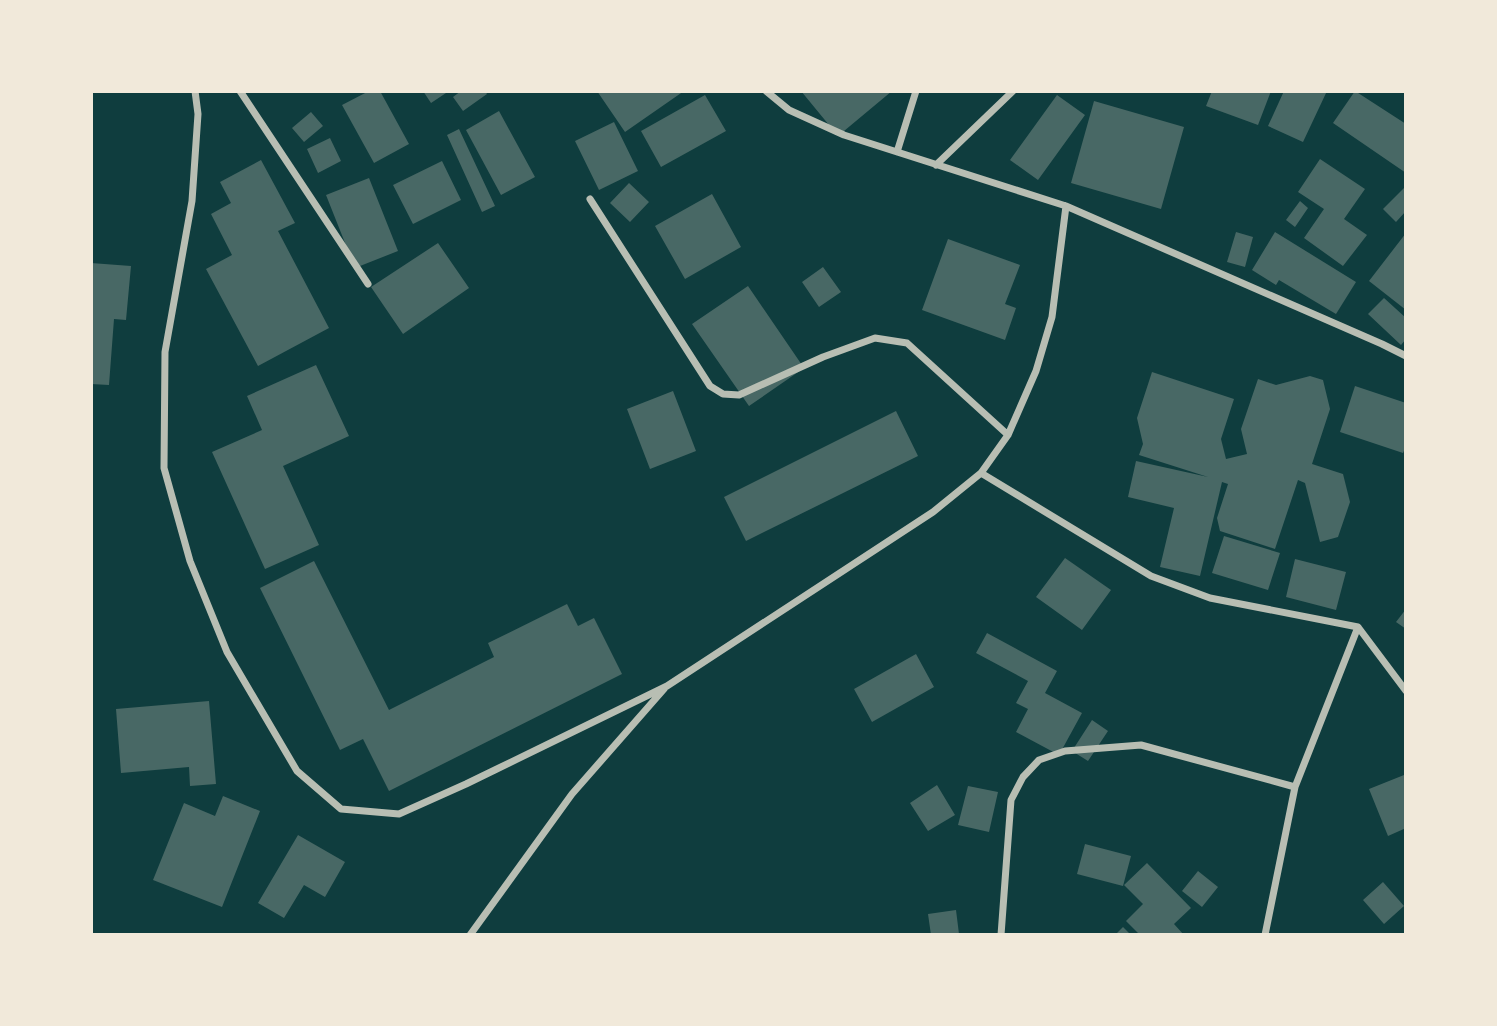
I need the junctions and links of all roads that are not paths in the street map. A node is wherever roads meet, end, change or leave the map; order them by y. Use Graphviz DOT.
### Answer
graph roads {
  1 [pos="195,91"];
  2 [pos="240,91"];
  3 [pos="766,91"];
  4 [pos="916,91"];
  5 [pos="1013,91"];
  6 [pos="897,152"];
  7 [pos="936,164"];
  8 [pos="590,199"];
  9 [pos="1066,206"];
  10 [pos="368,284"];
  11 [pos="1406,356"];
  12 [pos="1007,435"];
  13 [pos="981,473"];
  14 [pos="1358,627"];
  15 [pos="667,686"];
  16 [pos="1406,691"];
  17 [pos="1295,788"];
  18 [pos="470,935"];
  19 [pos="1001,935"];
  20 [pos="1265,935"];
  1 -- 15 [label="street"];
  2 -- 10 [label="street"];
  3 -- 6 [label="street"];
  4 -- 6 [label="street"];
  5 -- 7 [label="street"];
  6 -- 7 [label="street"];
  7 -- 9 [label="street"];
  8 -- 12 [label="street"];
  9 -- 11 [label="street"];
  9 -- 12 [label="street"];
  12 -- 13 [label="street"];
  13 -- 14 [label="street"];
  13 -- 15 [label="street"];
  14 -- 16 [label="street"];
  14 -- 17 [label="street"];
  15 -- 18 [label="street"];
  17 -- 19 [label="street"];
  17 -- 20 [label="street"];
}
